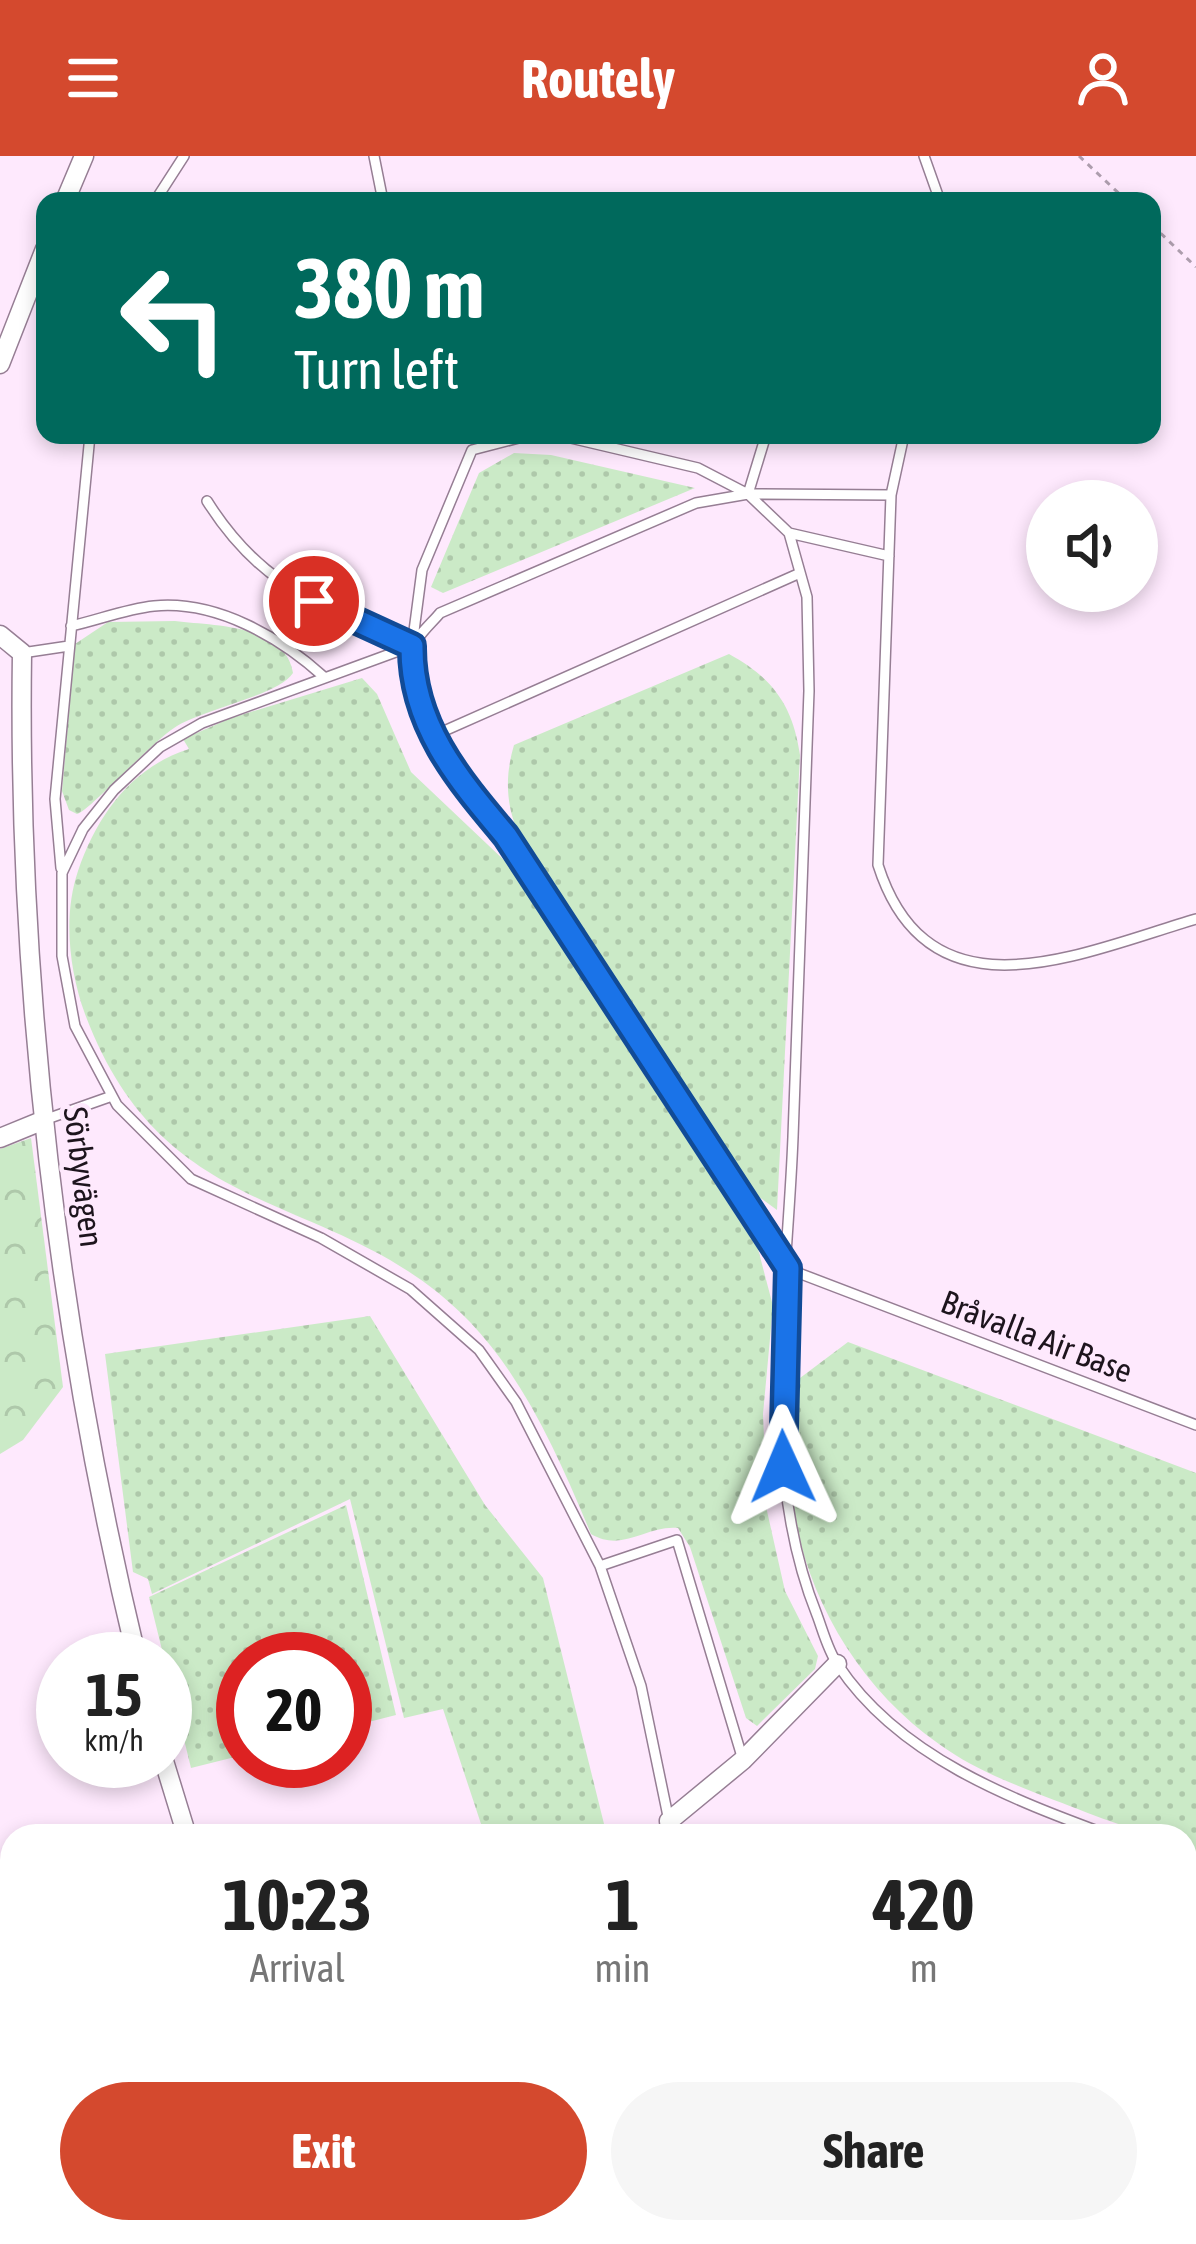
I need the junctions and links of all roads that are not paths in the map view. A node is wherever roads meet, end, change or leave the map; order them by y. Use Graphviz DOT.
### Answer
graph roads {
  1 [pos="84,156"];
  2 [pos="184,156"];
  3 [pos="374,156"];
  4 [pos="924,156"];
  5 [pos="69,192"];
  6 [pos="161,192"];
  7 [pos="381,192"];
  8 [pos="937,192"];
  9 [pos="36,272"];
  10 [pos="0,364"];
  11 [pos="89,444"];
  12 [pos="469,444"];
  13 [pos="495,444"];
  14 [pos="596,444"];
  15 [pos="763,444"];
  16 [pos="902,444"];
  17 [pos="472,450"];
  18 [pos="748,494"];
  19 [pos="891,495"];
  20 [pos="207,501"];
  21 [pos="789,532"];
  22 [pos="889,556"];
  23 [pos="800,573"];
  24 [pos="71,626"];
  25 [pos="0,635"];
  26 [pos="69,646"];
  27 [pos="412,646"];
  28 [pos="22,653"];
  29 [pos="324,677"];
  30 [pos="434,735"];
  31 [pos="62,873"];
  32 [pos="1196,919"];
  33 [pos="112,1096"];
  34 [pos="44,1120"];
  35 [pos="0,1138"];
  36 [pos="788,1268"];
  37 [pos="1196,1425"];
  38 [pos="600,1566"];
  39 [pos="131,1632"];
  40 [pos="837,1664"];
  41 [pos="742,1760"];
  42 [pos="172,1788"];
  43 [pos="183,1824"];
  44 [pos="669,1824"];
  45 [pos="675,1824"];
  46 [pos="1079,1824"];
  1 -- 5 [label="street"];
  2 -- 6 [label="lane"];
  3 -- 7 [label="lane"];
  4 -- 8 [label="lane"];
  9 -- 10 [label="street"];
  11 -- 24 [label="lane"];
  12 -- 17 [label="lane"];
  13 -- 17 [label="lane"];
  14 -- 18 [label="lane"];
  15 -- 18 [label="lane"];
  16 -- 19 [label="lane"];
  17 -- 27 [label="lane"];
  18 -- 19 [label="lane"];
  18 -- 21 [label="lane"];
  18 -- 27 [label="lane"];
  19 -- 22 [label="lane"];
  20 -- 27 [label="lane"];
  21 -- 22 [label="lane"];
  21 -- 23 [label="lane"];
  22 -- 32 [label="lane"];
  23 -- 30 [label="lane"];
  23 -- 36 [label="lane"];
  24 -- 26 [label="lane"];
  24 -- 29 [label="lane"];
  25 -- 28 [label="street"];
  26 -- 28 [label="lane"];
  26 -- 31 [label="lane"];
  27 -- 29 [label="lane"];
  27 -- 30 [label="lane"];
  28 -- 34 [label="street, Sörbyvägen"];
  29 -- 31 [label="lane"];
  30 -- 36 [label="lane"];
  31 -- 33 [label="lane"];
  33 -- 34 [label="lane"];
  33 -- 38 [label="lane"];
  34 -- 35 [label="street"];
  34 -- 39 [label="street, Sörbyvägen"];
  36 -- 37 [label="lane, Bråvalla Air Base"];
  36 -- 40 [label="lane"];
  38 -- 41 [label="lane"];
  38 -- 44 [label="lane"];
  40 -- 41 [label="street"];
  40 -- 46 [label="lane"];
  41 -- 45 [label="street"];
  42 -- 43 [label="street"];
}
